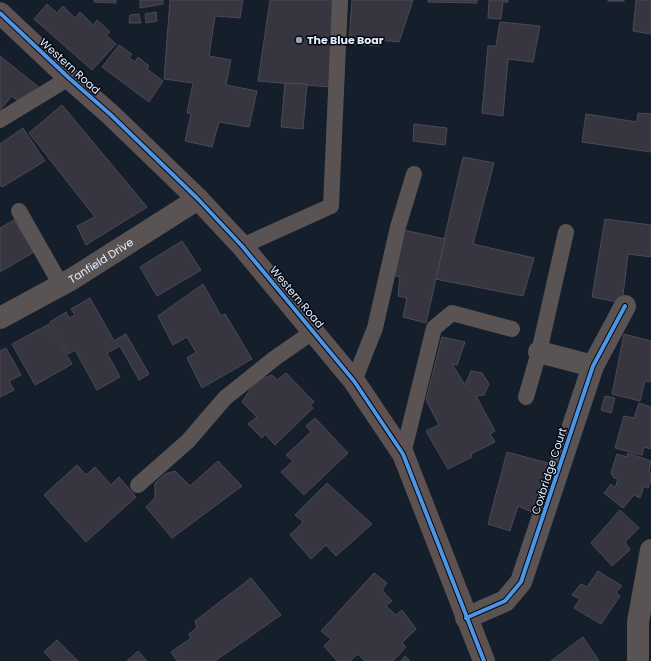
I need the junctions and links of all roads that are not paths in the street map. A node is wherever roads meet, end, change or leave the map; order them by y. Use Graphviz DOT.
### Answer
graph roads {
  1 [pos="340,0"];
  2 [pos="0,13"];
  3 [pos="68,78"];
  4 [pos="0,120"];
  5 [pos="414,174"];
  6 [pos="198,199"];
  7 [pos="19,211"];
  8 [pos="566,232"];
  9 [pos="242,246"];
  10 [pos="60,285"];
  11 [pos="625,306"];
  12 [pos="0,318"];
  13 [pos="512,329"];
  14 [pos="314,331"];
  15 [pos="539,352"];
  16 [pos="593,366"];
  17 [pos="354,380"];
  18 [pos="526,397"];
  19 [pos="403,454"];
  20 [pos="138,485"];
  21 [pos="651,550"];
  22 [pos="466,618"];
  23 [pos="484,661"];
  24 [pos="638,661"];
  1 -- 9 [label="lane"];
  2 -- 3 [label="street, Western Road"];
  3 -- 4 [label="lane"];
  3 -- 6 [label="street, Western Road"];
  5 -- 17 [label="lane"];
  6 -- 9 [label="street, Western Road"];
  6 -- 10 [label="street, Tanfield Drive"];
  7 -- 10 [label="lane"];
  8 -- 15 [label="lane"];
  9 -- 14 [label="street, Western Road"];
  10 -- 12 [label="street, Tanfield Drive"];
  11 -- 16 [label="street, Coxbridge Court"];
  13 -- 19 [label="lane"];
  14 -- 17 [label="street, Western Road"];
  14 -- 20 [label="lane"];
  15 -- 16 [label="street"];
  15 -- 18 [label="lane"];
  16 -- 22 [label="street, Coxbridge Court"];
  17 -- 19 [label="street, Western Road"];
  19 -- 22 [label="street, Western Road"];
  21 -- 24 [label="street"];
  22 -- 23 [label="street, Western Road"];
}
